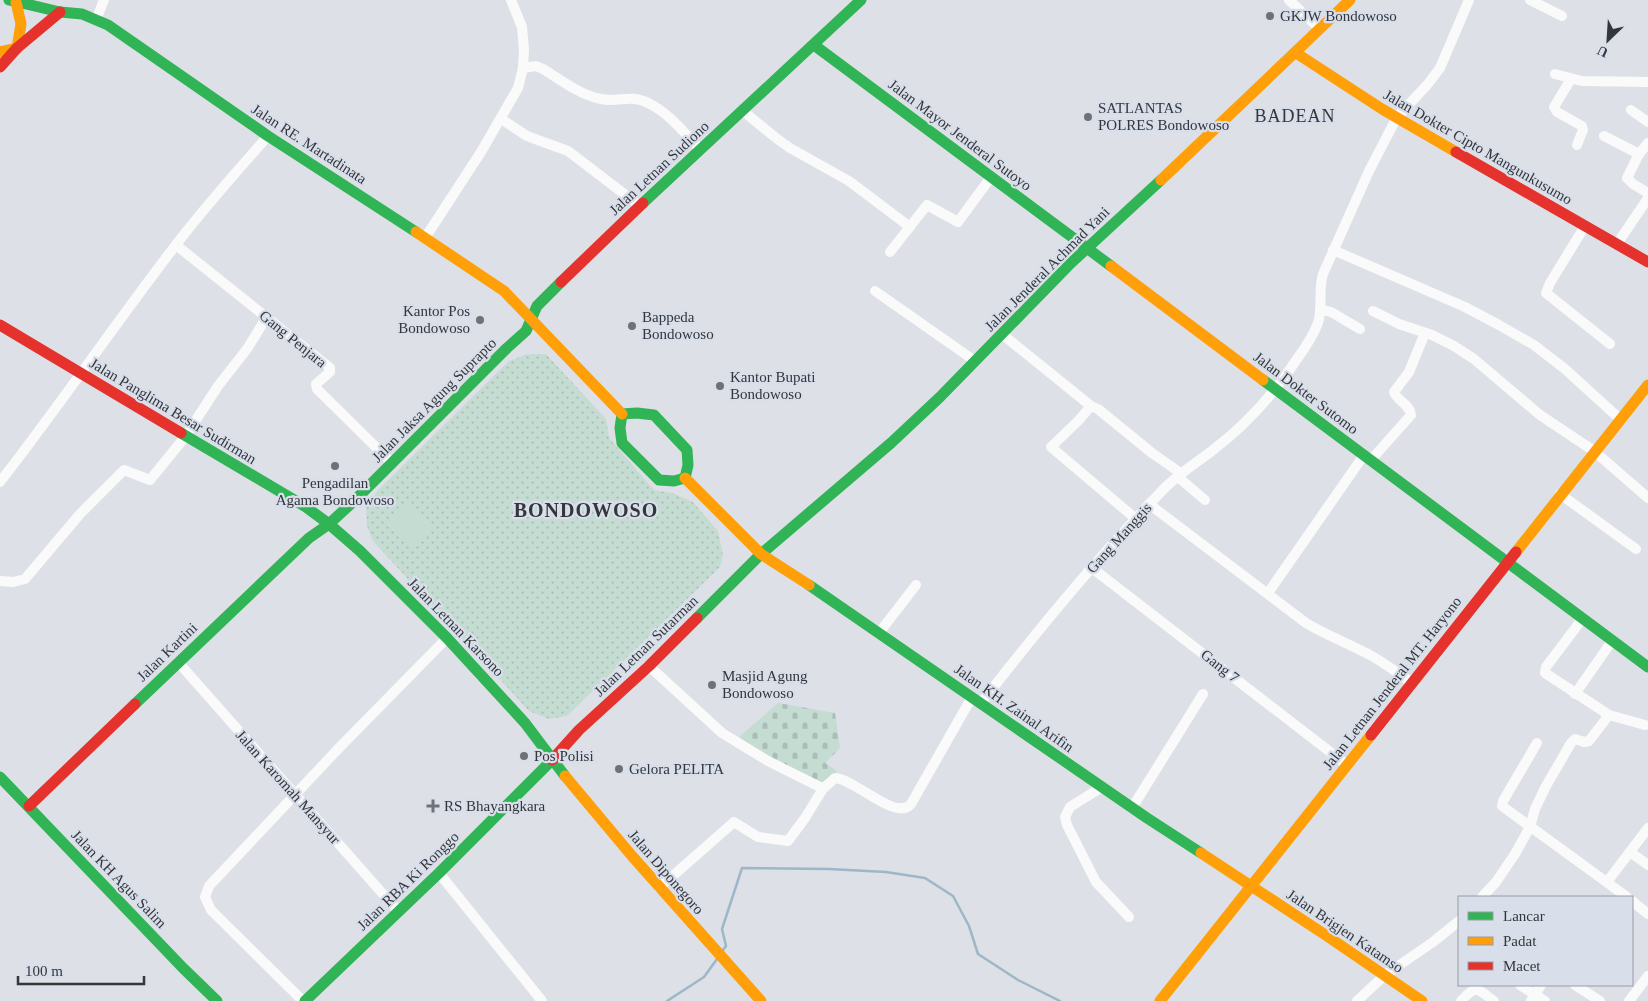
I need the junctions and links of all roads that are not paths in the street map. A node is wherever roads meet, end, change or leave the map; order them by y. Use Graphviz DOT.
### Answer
graph roads {
  1 [pos="104,0"];
  2 [pos="511,0"];
  3 [pos="861,0"];
  4 [pos="1289,0"];
  5 [pos="1350,0"];
  6 [pos="1468,0"];
  7 [pos="1530,0"];
  8 [pos="9,3"];
  9 [pos="60,12"];
  10 [pos="1562,16"];
  11 [pos="96,20"];
  12 [pos="1320,29"];
  13 [pos="814,45"];
  14 [pos="17,48"];
  15 [pos="0,52"];
  16 [pos="1296,53"];
  17 [pos="0,67"];
  18 [pos="523,68"];
  19 [pos="1555,74"];
  20 [pos="1571,79"];
  21 [pos="1648,82"];
  22 [pos="1631,110"];
  23 [pos="744,111"];
  24 [pos="1397,117"];
  25 [pos="501,119"];
  26 [pos="1648,122"];
  27 [pos="268,136"];
  28 [pos="1604,136"];
  29 [pos="1648,142"];
  30 [pos="1577,145"];
  31 [pos="701,150"];
  32 [pos="1639,154"];
  33 [pos="992,177"];
  34 [pos="1648,193"];
  35 [pos="1648,198"];
  36 [pos="640,206"];
  37 [pos="1585,226"];
  38 [pos="910,227"];
  39 [pos="425,238"];
  40 [pos="1618,244"];
  41 [pos="176,245"];
  42 [pos="1087,249"];
  43 [pos="1333,250"];
  44 [pos="890,252"];
  45 [pos="1648,262"];
  46 [pos="875,291"];
  47 [pos="1320,309"];
  48 [pos="1373,311"];
  49 [pos="266,318"];
  50 [pos="531,319"];
  51 [pos="0,325"];
  52 [pos="1360,329"];
  53 [pos="1425,333"];
  54 [pos="1002,334"];
  55 [pos="1610,344"];
  56 [pos="975,361"];
  57 [pos="82,374"];
  58 [pos="1648,385"];
  59 [pos="1276,389"];
  60 [pos="1091,406"];
  61 [pos="622,414"];
  62 [pos="1621,420"];
  63 [pos="185,437"];
  64 [pos="1594,451"];
  65 [pos="1367,457"];
  66 [pos="392,463"];
  67 [pos="1180,475"];
  68 [pos="685,478"];
  69 [pos="0,482"];
  70 [pos="1560,494"];
  71 [pos="1648,498"];
  72 [pos="1205,500"];
  73 [pos="1149,504"];
  74 [pos="1136,519"];
  75 [pos="329,524"];
  76 [pos="1636,549"];
  77 [pos="761,554"];
  78 [pos="1508,561"];
  79 [pos="1092,568"];
  80 [pos="0,581"];
  81 [pos="916,585"];
  82 [pos="1268,593"];
  83 [pos="1583,618"];
  84 [pos="879,633"];
  85 [pos="448,638"];
  86 [pos="1612,641"];
  87 [pos="178,662"];
  88 [pos="648,666"];
  89 [pos="1648,667"];
  90 [pos="1412,683"];
  91 [pos="1203,694"];
  92 [pos="1575,694"];
  93 [pos="976,700"];
  94 [pos="1609,715"];
  95 [pos="1645,725"];
  96 [pos="1537,743"];
  97 [pos="552,760"];
  98 [pos="1347,765"];
  99 [pos="0,777"];
  100 [pos="1102,787"];
  101 [pos="824,788"];
  102 [pos="295,796"];
  103 [pos="29,806"];
  104 [pos="1132,808"];
  105 [pos="1530,827"];
  106 [pos="1648,828"];
  107 [pos="1630,852"];
  108 [pos="1648,865"];
  109 [pos="439,872"];
  110 [pos="1607,882"];
  111 [pos="1250,886"];
  112 [pos="659,888"];
  113 [pos="1483,896"];
  114 [pos="1626,896"];
  115 [pos="1633,902"];
  116 [pos="398,910"];
  117 [pos="1648,914"];
  118 [pos="1129,917"];
  119 [pos="1458,922"];
  120 [pos="1385,976"];
  121 [pos="1648,976"];
  122 [pos="1521,986"];
  123 [pos="1540,986"];
  124 [pos="1577,986"];
  125 [pos="1533,998"];
  126 [pos="216,1001"];
  127 [pos="304,1001"];
  128 [pos="542,1001"];
  129 [pos="761,1001"];
  130 [pos="1161,1001"];
  131 [pos="1357,1001"];
  132 [pos="1422,1001"];
  133 [pos="1462,1001"];
  134 [pos="1494,1001"];
  135 [pos="1545,1001"];
  136 [pos="1600,1001"];
  137 [pos="1629,1001"];
  1 -- 11 [label="street"];
  2 -- 18 [label="street"];
  3 -- 13 [label="main road, Jalan Letnan Sudiono"];
  4 -- 12 [label="street"];
  5 -- 12 [label="main road, Jalan Jenderal Achmad Yani"];
  6 -- 24 [label="street, Gang Manggis"];
  7 -- 10 [label="street"];
  8 -- 9 [label="main road, Jalan RE. Martadinata"];
  8 -- 14 [label="main road"];
  9 -- 11 [label="main road, Jalan RE. Martadinata"];
  9 -- 14 [label="main road"];
  11 -- 27 [label="main road, Jalan RE. Martadinata"];
  12 -- 16 [label="main road, Jalan Jenderal Achmad Yani"];
  13 -- 23 [label="main road, Jalan Letnan Sudiono"];
  13 -- 33 [label="main road, Jalan Mayor Jenderal Sutoyo"];
  14 -- 15 [label="main road"];
  14 -- 17 [label="main road"];
  16 -- 24 [label="main road, Jalan Dokter Cipto Mangunkusumo"];
  16 -- 42 [label="main road, Jalan Jenderal Achmad Yani"];
  18 -- 25 [label="street"];
  18 -- 31 [label="street"];
  19 -- 20 [label="street"];
  20 -- 21 [label="street"];
  20 -- 30 [label="street"];
  22 -- 26 [label="street"];
  23 -- 31 [label="main road, Jalan Letnan Sudiono"];
  23 -- 38 [label="street"];
  24 -- 37 [label="main road, Jalan Dokter Cipto Mangunkusumo"];
  24 -- 43 [label="street, Gang Manggis"];
  25 -- 36 [label="street"];
  25 -- 39 [label="street"];
  27 -- 39 [label="main road, Jalan RE. Martadinata"];
  27 -- 41 [label="street"];
  28 -- 32 [label="street"];
  29 -- 32 [label="street"];
  31 -- 36 [label="main road, Jalan Letnan Sudiono"];
  32 -- 34 [label="street"];
  33 -- 38 [label="street"];
  33 -- 42 [label="main road, Jalan Mayor Jenderal Sutoyo"];
  35 -- 40 [label="street"];
  36 -- 50 [label="main road, Jalan Letnan Sudiono"];
  37 -- 40 [label="main road, Jalan Dokter Cipto Mangunkusumo"];
  37 -- 55 [label="street"];
  38 -- 44 [label="street"];
  39 -- 50 [label="main road, Jalan RE. Martadinata"];
  40 -- 45 [label="main road, Jalan Dokter Cipto Mangunkusumo"];
  41 -- 49 [label="street, Gang Penjara"];
  41 -- 57 [label="street"];
  42 -- 54 [label="main road, Jalan Jenderal Achmad Yani"];
  42 -- 59 [label="main road, Jalan Dokter Sutomo"];
  43 -- 47 [label="street, Gang Manggis"];
  43 -- 62 [label="street"];
  46 -- 56 [label="street"];
  47 -- 52 [label="street"];
  47 -- 59 [label="street, Gang Manggis"];
  48 -- 53 [label="street"];
  49 -- 63 [label="street"];
  49 -- 66 [label="street, Gang Penjara"];
  50 -- 61 [label="main road, Jalan RE. Martadinata"];
  50 -- 66 [label="main road, Jalan Jaksa Agung Suprapto"];
  51 -- 57 [label="main road, Jalan Panglima Besar Sudirman"];
  53 -- 64 [label="street"];
  53 -- 65 [label="street"];
  54 -- 56 [label="main road, Jalan Jenderal Achmad Yani"];
  54 -- 60 [label="street"];
  56 -- 77 [label="main road, Jalan Jenderal Achmad Yani"];
  57 -- 63 [label="main road, Jalan Panglima Besar Sudirman"];
  57 -- 69 [label="street"];
  58 -- 62 [label="main road, Jalan Letnan Jenderal MT. Haryono"];
  59 -- 65 [label="main road, Jalan Dokter Sutomo"];
  59 -- 67 [label="street, Gang Manggis"];
  60 -- 67 [label="street"];
  60 -- 74 [label="street"];
  61 -- 68 [label="main road"];
  61 -- 68 [label="main road"];
  62 -- 64 [label="main road, Jalan Letnan Jenderal MT. Haryono"];
  63 -- 75 [label="main road, Jalan Panglima Besar Sudirman"];
  63 -- 80 [label="street"];
  64 -- 70 [label="main road, Jalan Letnan Jenderal MT. Haryono"];
  64 -- 71 [label="street"];
  65 -- 78 [label="main road, Jalan Dokter Sutomo"];
  65 -- 82 [label="street"];
  66 -- 75 [label="main road, Jalan Jaksa Agung Suprapto"];
  67 -- 72 [label="street"];
  67 -- 73 [label="street, Gang Manggis"];
  68 -- 77 [label="main road, Jalan KH. Zainal Arifin"];
  70 -- 76 [label="street"];
  70 -- 78 [label="main road, Jalan Letnan Jenderal MT. Haryono"];
  73 -- 74 [label="street, Gang Manggis"];
  73 -- 82 [label="street"];
  74 -- 79 [label="street, Gang Manggis"];
  75 -- 85 [label="main road, Jalan Letnan Karsono"];
  75 -- 87 [label="main road, Jalan Kartini"];
  77 -- 84 [label="main road, Jalan KH. Zainal Arifin"];
  77 -- 88 [label="main road, Jalan Letnan Sutarman"];
  78 -- 83 [label="main road, Jalan Dokter Sutomo"];
  78 -- 90 [label="main road, Jalan Letnan Jenderal MT. Haryono"];
  79 -- 93 [label="street, Gang Manggis"];
  79 -- 98 [label="street, Gang 7"];
  81 -- 84 [label="street"];
  82 -- 90 [label="street"];
  83 -- 86 [label="main road, Jalan Dokter Sutomo"];
  83 -- 92 [label="street"];
  84 -- 93 [label="main road, Jalan KH. Zainal Arifin"];
  85 -- 97 [label="main road, Jalan Letnan Karsono"];
  85 -- 102 [label="street"];
  86 -- 89 [label="main road, Jalan Dokter Sutomo"];
  86 -- 92 [label="street"];
  87 -- 102 [label="street, Jalan Karomah Mansyur"];
  87 -- 103 [label="main road, Jalan Kartini"];
  88 -- 97 [label="main road, Jalan Letnan Sutarman"];
  88 -- 101 [label="street"];
  90 -- 98 [label="main road, Jalan Letnan Jenderal MT. Haryono"];
  91 -- 104 [label="street"];
  92 -- 94 [label="street"];
  93 -- 100 [label="main road, Jalan KH. Zainal Arifin"];
  93 -- 101 [label="street, Gang Manggis"];
  94 -- 95 [label="street"];
  94 -- 105 [label="street"];
  96 -- 105 [label="street"];
  97 -- 109 [label="main road, Jalan RBA Ki Ronggo"];
  97 -- 112 [label="main road, Jalan Diponegoro"];
  98 -- 111 [label="main road, Jalan Letnan Jenderal MT. Haryono"];
  99 -- 103 [label="main road, Jalan KH Agus Salim"];
  100 -- 104 [label="main road, Jalan KH. Zainal Arifin"];
  100 -- 118 [label="street"];
  101 -- 112 [label="street"];
  102 -- 116 [label="street, Jalan Karomah Mansyur"];
  102 -- 127 [label="street"];
  103 -- 126 [label="main road, Jalan KH Agus Salim"];
  104 -- 111 [label="main road, Jalan KH. Zainal Arifin"];
  105 -- 110 [label="street"];
  105 -- 113 [label="street"];
  106 -- 107 [label="street"];
  107 -- 108 [label="street"];
  107 -- 110 [label="street"];
  109 -- 116 [label="main road, Jalan RBA Ki Ronggo"];
  109 -- 128 [label="street"];
  110 -- 114 [label="street"];
  111 -- 120 [label="main road, Jalan Brigjen Katamso"];
  111 -- 130 [label="main road, Jalan Letnan Jenderal MT. Haryono"];
  112 -- 129 [label="main road, Jalan Diponegoro"];
  115 -- 117 [label="street"];
  116 -- 127 [label="main road, Jalan RBA Ki Ronggo"];
  119 -- 120 [label="street"];
  120 -- 131 [label="street"];
  120 -- 132 [label="main road, Jalan Brigjen Katamso"];
  121 -- 137 [label="street"];
  122 -- 125 [label="street"];
  123 -- 125 [label="street"];
  124 -- 136 [label="street"];
  125 -- 135 [label="street"];
  133 -- 134 [label="street"];
}
